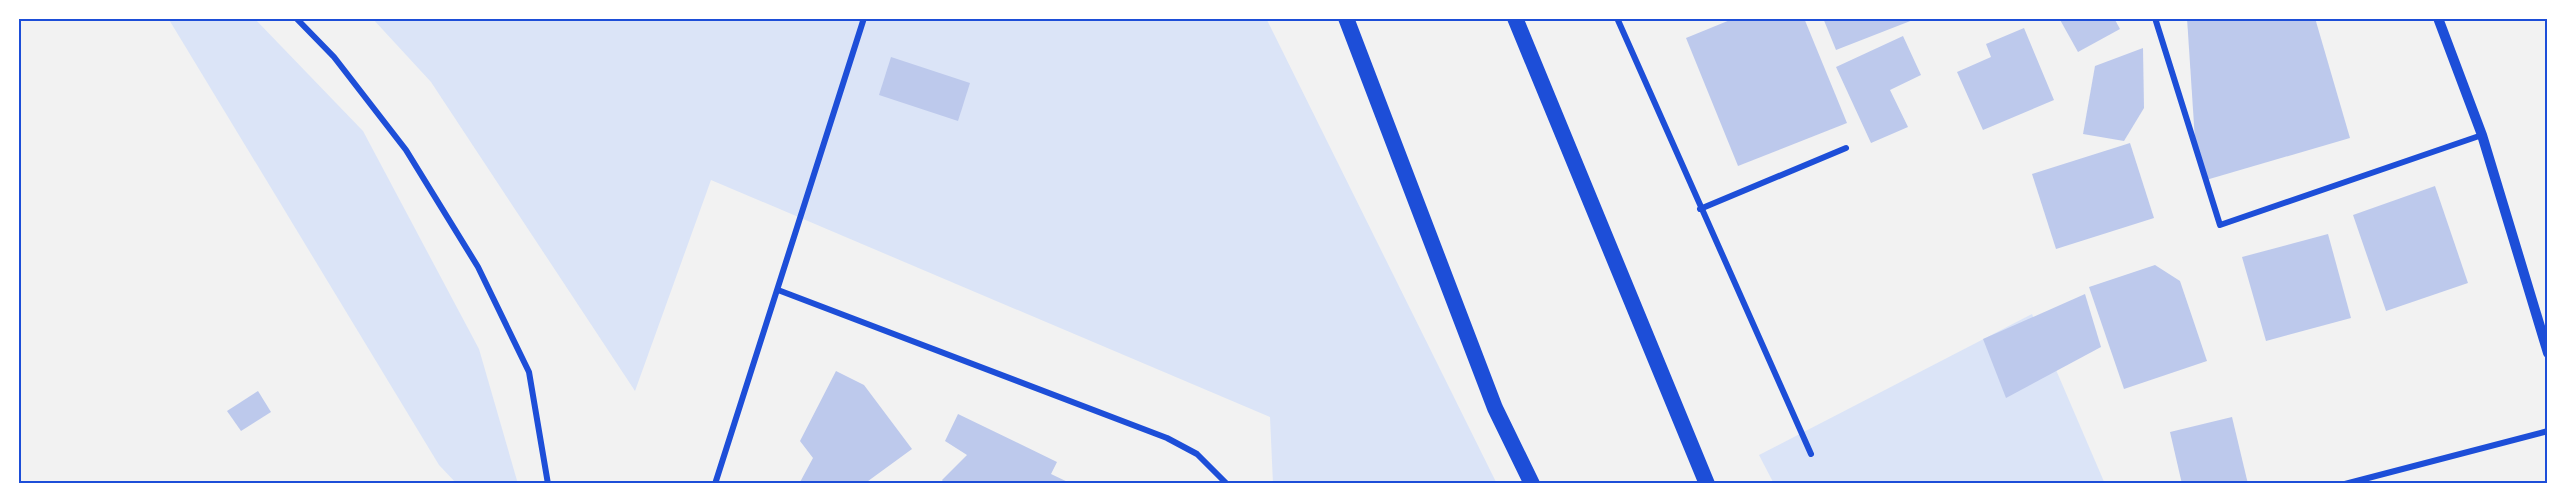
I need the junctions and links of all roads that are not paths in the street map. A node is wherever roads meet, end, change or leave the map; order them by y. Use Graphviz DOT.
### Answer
graph roads {
  1 [pos="296,18"];
  2 [pos="864,18"];
  3 [pos="1346,18"];
  4 [pos="1515,18"];
  5 [pos="1617,18"];
  6 [pos="2155,18"];
  7 [pos="2438,18"];
  8 [pos="2482,135"];
  9 [pos="1846,148"];
  10 [pos="1700,209"];
  11 [pos="778,290"];
  12 [pos="2548,353"];
  13 [pos="2548,431"];
  14 [pos="1811,454"];
  15 [pos="548,484"];
  16 [pos="715,484"];
  17 [pos="1227,484"];
  18 [pos="1532,484"];
  19 [pos="1707,484"];
  20 [pos="2345,484"];
  1 -- 15 [label="street"];
  2 -- 11 [label="street"];
  3 -- 18 [label="highway"];
  4 -- 19 [label="highway"];
  5 -- 10 [label="street"];
  6 -- 8 [label="street"];
  7 -- 8 [label="street"];
  8 -- 12 [label="street"];
  9 -- 10 [label="street"];
  10 -- 14 [label="street"];
  11 -- 16 [label="street"];
  11 -- 17 [label="street"];
  13 -- 20 [label="street"];
}
